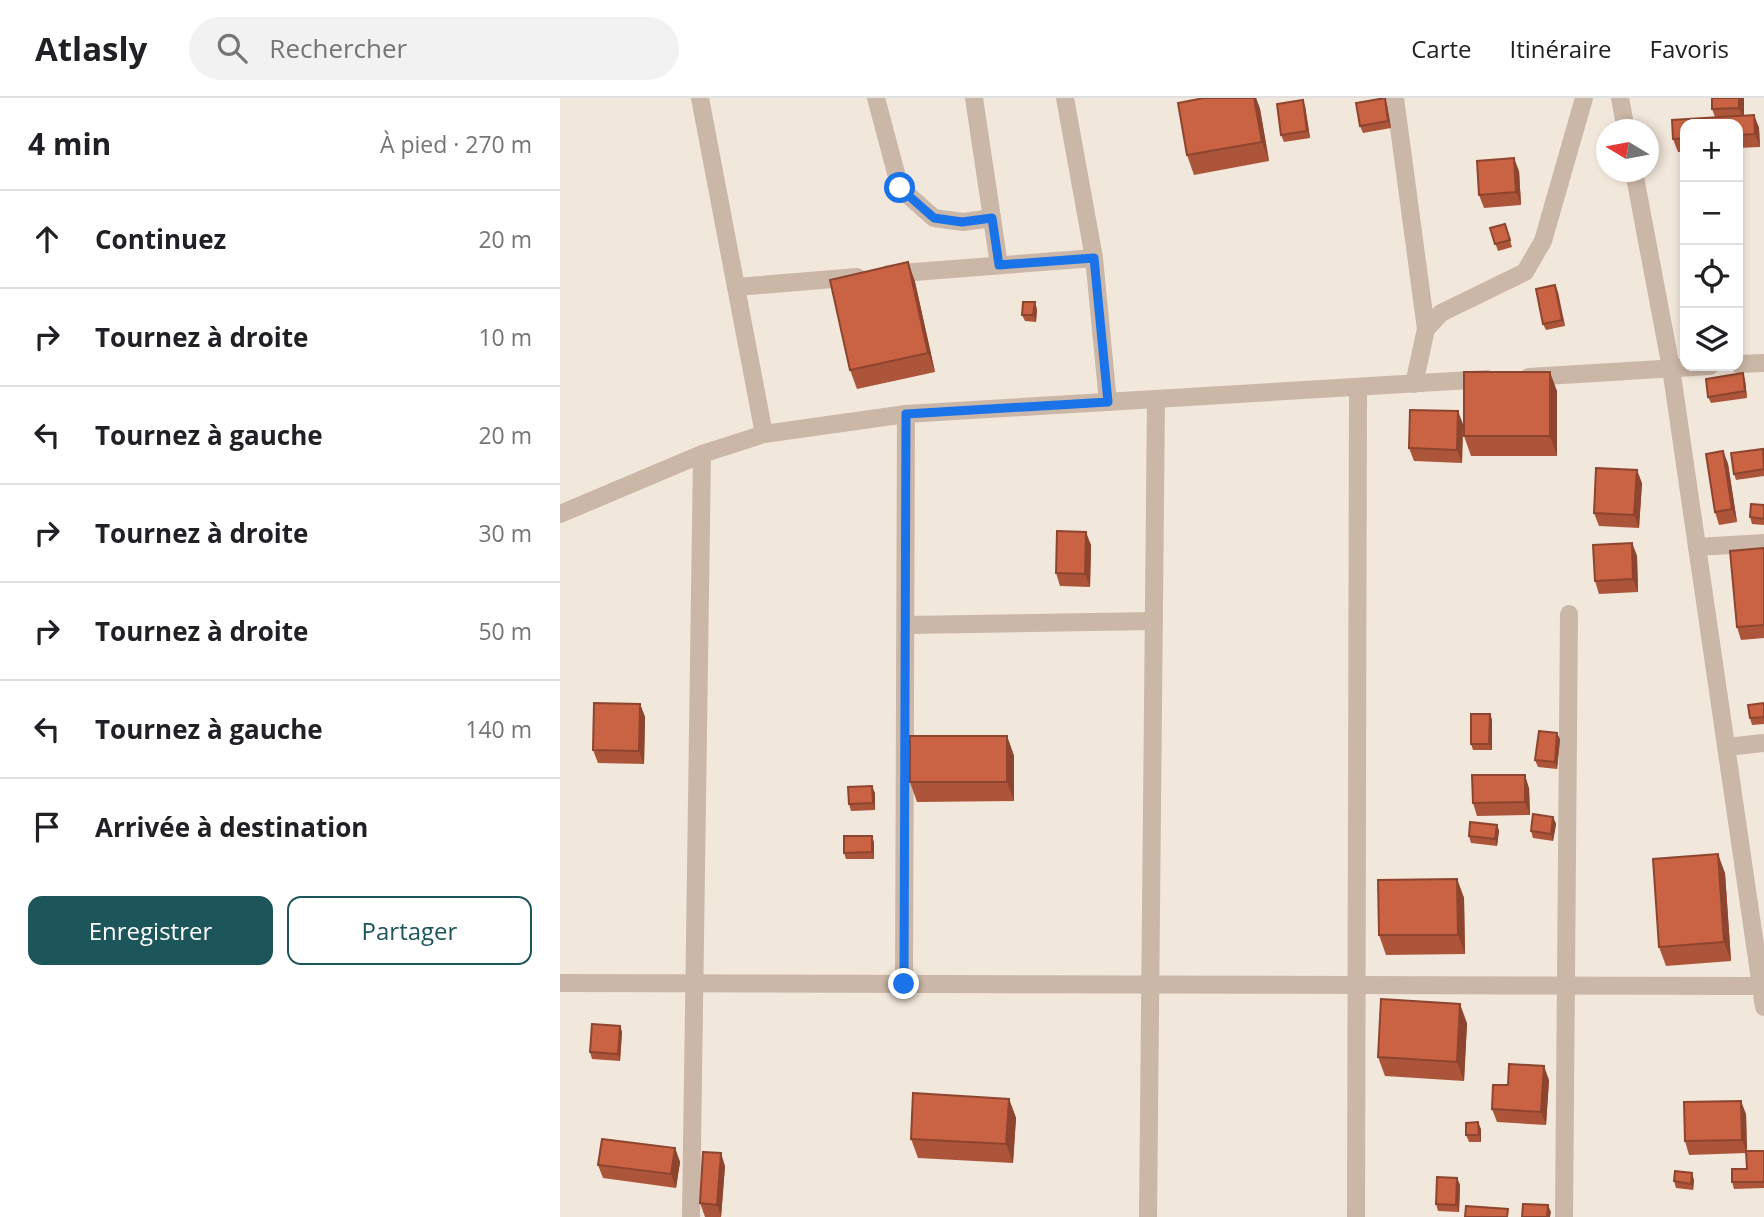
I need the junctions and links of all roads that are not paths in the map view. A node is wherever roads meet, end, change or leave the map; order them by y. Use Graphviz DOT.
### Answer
graph roads {
  1 [pos="699,98"];
  2 [pos="876,98"];
  3 [pos="974,98"];
  4 [pos="1065,98"];
  5 [pos="1395,98"];
  6 [pos="1584,98"];
  7 [pos="1620,98"];
  8 [pos="1624,119"];
  9 [pos="1636,182"];
  10 [pos="992,218"];
  11 [pos="1094,258"];
  12 [pos="999,265"];
  13 [pos="736,287"];
  14 [pos="1426,329"];
  15 [pos="1764,362"];
  16 [pos="1743,364"];
  17 [pos="1671,368"];
  18 [pos="1680,368"];
  19 [pos="1414,384"];
  20 [pos="1358,387"];
  21 [pos="1156,399"];
  22 [pos="1108,402"];
  23 [pos="906,414"];
  24 [pos="764,434"];
  25 [pos="702,454"];
  26 [pos="560,514"];
  27 [pos="1764,543"];
  28 [pos="1697,547"];
  29 [pos="1569,614"];
  30 [pos="1154,621"];
  31 [pos="906,625"];
  32 [pos="1764,743"];
  33 [pos="1726,747"];
  34 [pos="1759,942"];
  35 [pos="560,983"];
  36 [pos="694,983"];
  37 [pos="904,984"];
  38 [pos="1150,985"];
  39 [pos="1357,985"];
  40 [pos="1566,986"];
  41 [pos="1761,986"];
  42 [pos="1764,1007"];
  43 [pos="691,1217"];
  44 [pos="1148,1217"];
  45 [pos="1356,1217"];
  46 [pos="1564,1217"];
  1 -- 13 [label="street"];
  2 -- 10 [label="street"];
  3 -- 10 [label="street"];
  4 -- 11 [label="street"];
  5 -- 14 [label="street"];
  6 -- 14 [label="street"];
  7 -- 8 [label="street"];
  9 -- 17 [label="street"];
  10 -- 12 [label="street"];
  11 -- 12 [label="street"];
  11 -- 22 [label="street"];
  12 -- 13 [label="street"];
  13 -- 24 [label="street"];
  14 -- 19 [label="street"];
  15 -- 16 [label="street"];
  17 -- 18 [label="street"];
  17 -- 19 [label="street"];
  17 -- 28 [label="street"];
  19 -- 20 [label="street"];
  20 -- 21 [label="street"];
  20 -- 39 [label="street"];
  21 -- 22 [label="street"];
  21 -- 30 [label="street"];
  22 -- 23 [label="street"];
  23 -- 24 [label="street"];
  23 -- 31 [label="street"];
  24 -- 25 [label="street"];
  25 -- 26 [label="street"];
  25 -- 36 [label="street"];
  27 -- 28 [label="street"];
  28 -- 33 [label="street"];
  29 -- 40 [label="street"];
  30 -- 31 [label="street"];
  30 -- 38 [label="street"];
  31 -- 37 [label="street"];
  32 -- 33 [label="street"];
  33 -- 34 [label="street"];
  34 -- 41 [label="street"];
  35 -- 36 [label="street"];
  36 -- 37 [label="street"];
  36 -- 43 [label="street"];
  37 -- 38 [label="street"];
  38 -- 39 [label="street"];
  38 -- 44 [label="street"];
  39 -- 40 [label="street"];
  39 -- 45 [label="street"];
  40 -- 41 [label="street"];
  40 -- 46 [label="street"];
  41 -- 42 [label="street"];
}
